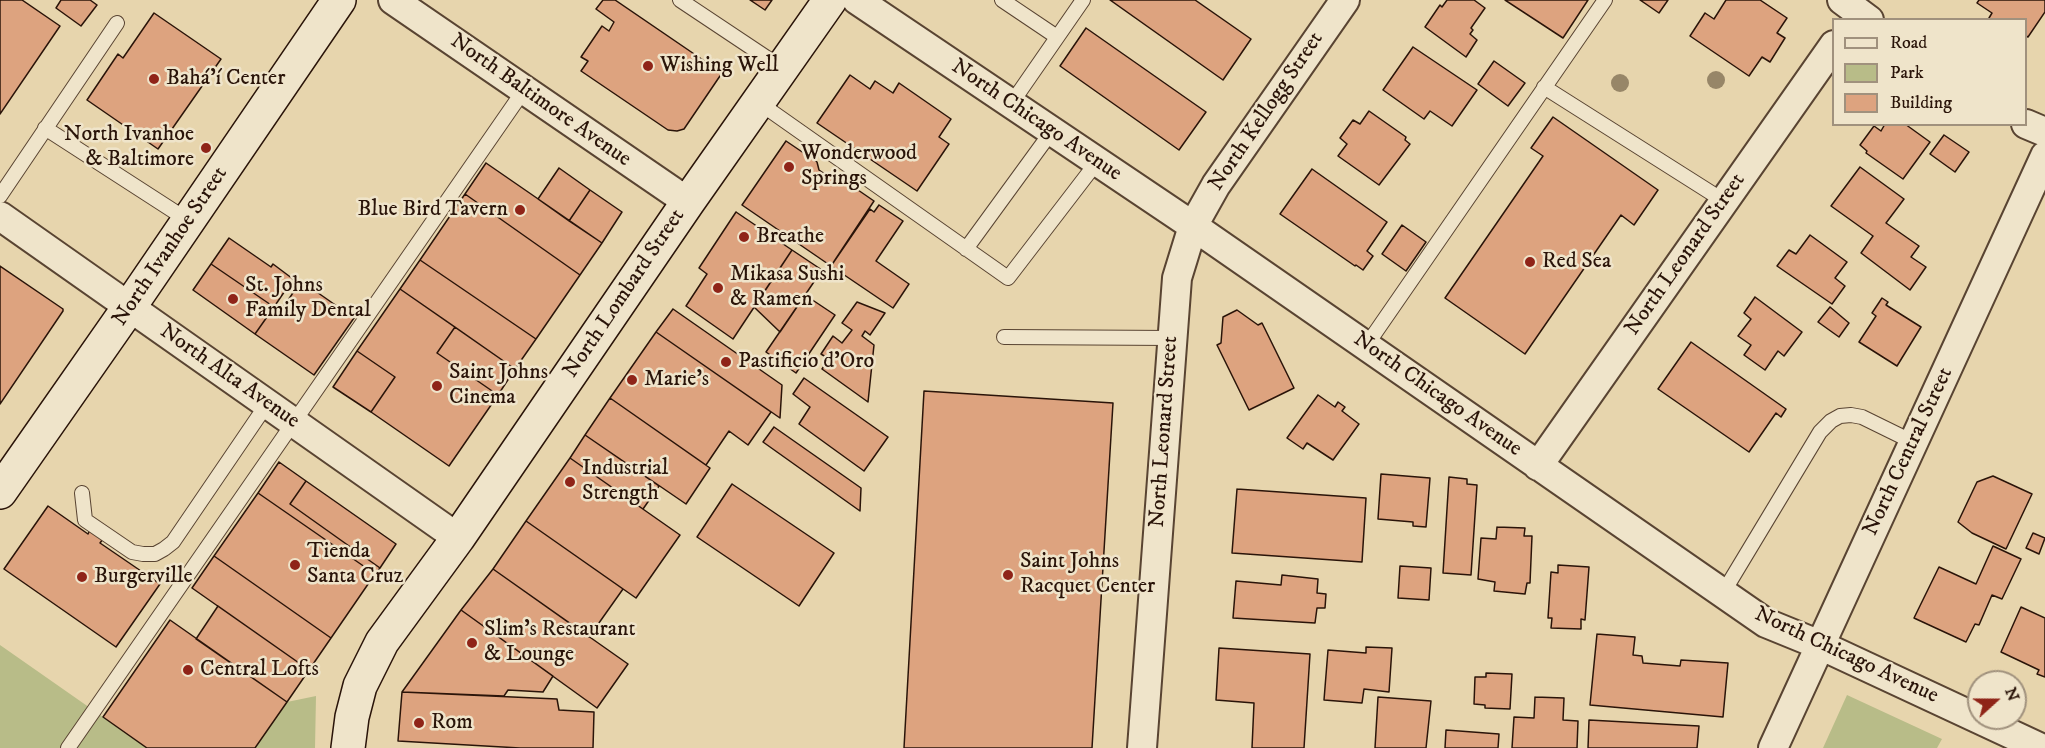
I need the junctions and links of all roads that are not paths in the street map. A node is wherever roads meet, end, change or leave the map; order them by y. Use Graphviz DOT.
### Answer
graph roads {
  1 [pos="339,0"];
  2 [pos="393,0"];
  3 [pos="680,0"];
  4 [pos="830,0"];
  5 [pos="857,0"];
  6 [pos="1002,0"];
  7 [pos="1083,0"];
  8 [pos="1345,0"];
  9 [pos="1605,0"];
  10 [pos="117,23"];
  11 [pos="1057,37"];
  12 [pos="1832,46"];
  13 [pos="782,68"];
  14 [pos="1544,87"];
  15 [pos="524,90"];
  16 [pos="758,102"];
  17 [pos="1011,104"];
  18 [pos="2027,125"];
  19 [pos="45,128"];
  20 [pos="1052,131"];
  21 [pos="2045,132"];
  22 [pos="2045,156"];
  23 [pos="1097,162"];
  24 [pos="0,196"];
  25 [pos="1724,201"];
  26 [pos="688,202"];
  27 [pos="0,216"];
  28 [pos="189,221"];
  29 [pos="1193,226"];
  30 [pos="966,249"];
  31 [pos="130,306"];
  32 [pos="1004,337"];
  33 [pos="1172,338"];
  34 [pos="1366,346"];
  35 [pos="267,404"];
  36 [pos="295,423"];
  37 [pos="1913,442"];
  38 [pos="1538,466"];
  39 [pos="0,492"];
  40 [pos="82,493"];
  41 [pos="458,538"];
  42 [pos="1723,593"];
  43 [pos="1820,645"];
  44 [pos="68,748"];
  45 [pos="348,748"];
  46 [pos="1142,748"];
  47 [pos="1773,748"];
  48 [pos="2041,748"];
  1 -- 28 [label="street, North Ivanhoe Street"];
  2 -- 15 [label="street, North Baltimore Avenue"];
  3 -- 13 [label="lane"];
  4 -- 13 [label="street, North Lombard Street"];
  5 -- 17 [label="street, North Chicago Avenue"];
  6 -- 11 [label="lane"];
  7 -- 11 [label="lane"];
  8 -- 29 [label="street, North Kellogg Street"];
  9 -- 14 [label="lane"];
  10 -- 19 [label="lane"];
  11 -- 17 [label="lane"];
  12 -- 25 [label="street, North Leonard Street"];
  13 -- 16 [label="street, North Lombard Street"];
  14 -- 25 [label="lane"];
  14 -- 34 [label="lane"];
  15 -- 26 [label="street, North Baltimore Avenue"];
  15 -- 36 [label="lane"];
  16 -- 26 [label="street, North Lombard Street"];
  16 -- 30 [label="lane"];
  17 -- 20 [label="street, North Chicago Avenue"];
  18 -- 21 [label="street"];
  19 -- 24 [label="lane"];
  19 -- 28 [label="lane"];
  20 -- 23 [label="street, North Chicago Avenue"];
  20 -- 30 [label="lane"];
  22 -- 37 [label="street, North Central Street"];
  23 -- 29 [label="street, North Chicago Avenue"];
  23 -- 30 [label="lane"];
  25 -- 38 [label="street, North Leonard Street"];
  26 -- 41 [label="street, North Lombard Street"];
  27 -- 31 [label="street, North Alta Avenue"];
  28 -- 31 [label="street, North Ivanhoe Street"];
  29 -- 33 [label="street, North Leonard Street"];
  29 -- 34 [label="street, North Chicago Avenue"];
  31 -- 35 [label="street, North Alta Avenue"];
  31 -- 39 [label="street, North Ivanhoe Street"];
  32 -- 33 [label="lane"];
  33 -- 46 [label="street, North Leonard Street"];
  34 -- 38 [label="street, North Chicago Avenue"];
  35 -- 36 [label="street, North Alta Avenue"];
  35 -- 40 [label="lane"];
  36 -- 41 [label="street, North Alta Avenue"];
  36 -- 44 [label="lane"];
  37 -- 42 [label="lane"];
  37 -- 43 [label="street, North Central Street"];
  38 -- 42 [label="street, North Chicago Avenue"];
  41 -- 45 [label="street, North Lombard Street"];
  42 -- 43 [label="street, North Chicago Avenue"];
  43 -- 47 [label="street, North Central Street"];
  43 -- 48 [label="street, North Chicago Avenue"];
}
